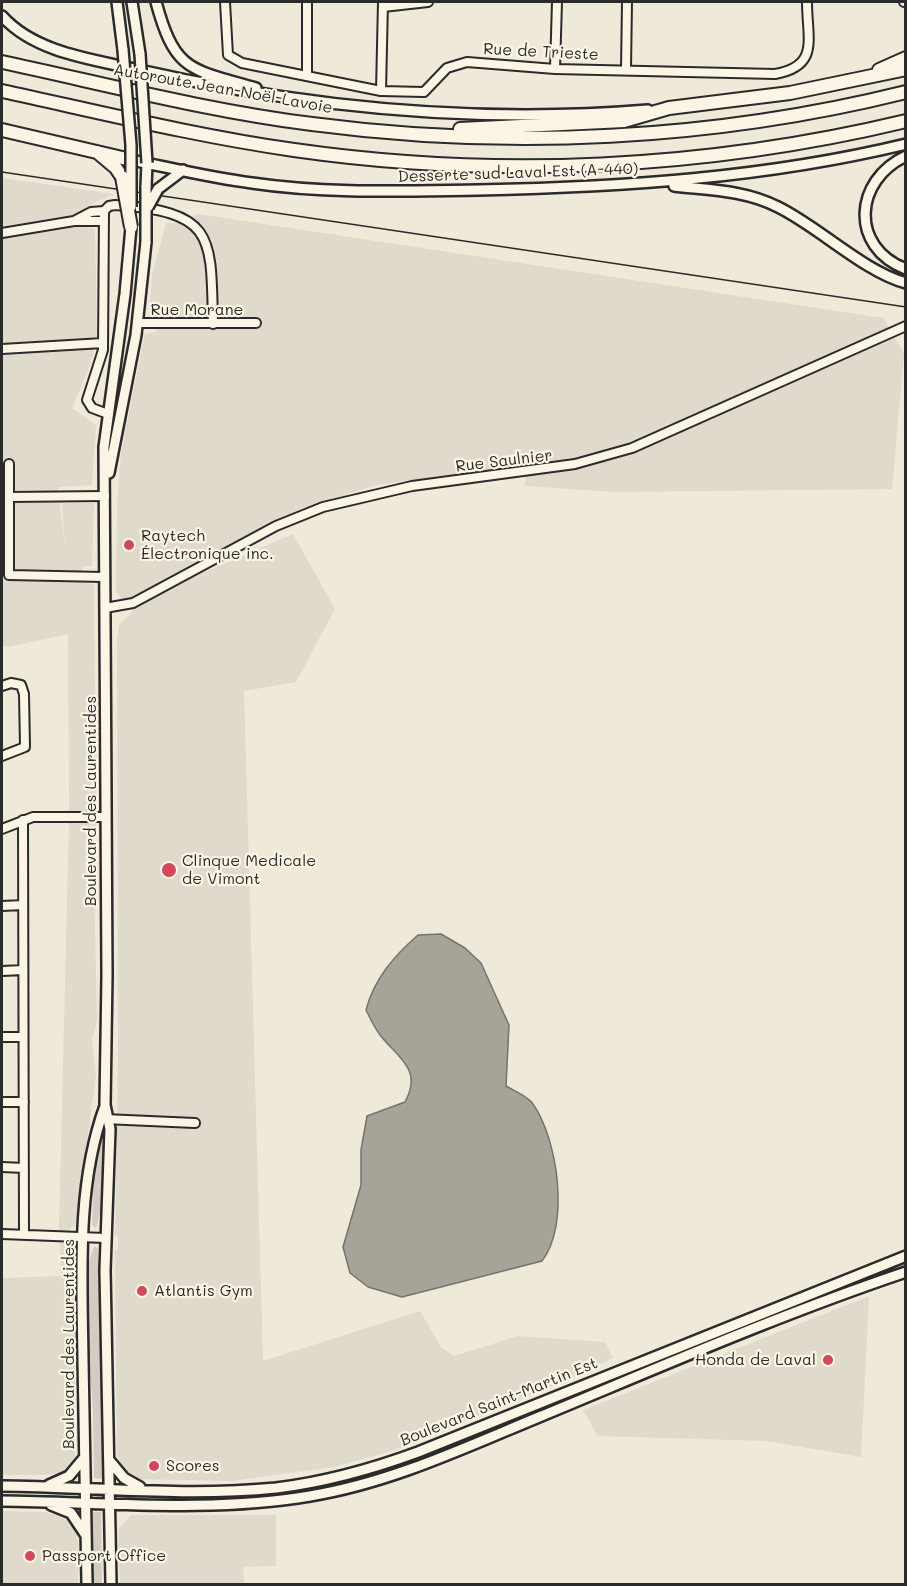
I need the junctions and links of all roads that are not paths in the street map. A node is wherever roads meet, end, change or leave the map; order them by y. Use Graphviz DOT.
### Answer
graph roads {
  1 [pos="117,2"];
  2 [pos="132,2"];
  3 [pos="156,2"];
  4 [pos="225,2"];
  5 [pos="308,2"];
  6 [pos="428,2"];
  7 [pos="557,2"];
  8 [pos="627,2"];
  9 [pos="807,2"];
  10 [pos="383,4"];
  11 [pos="2,16"];
  12 [pos="906,58"];
  13 [pos="2,62"];
  14 [pos="555,69"];
  15 [pos="626,69"];
  16 [pos="906,69"];
  17 [pos="307,76"];
  18 [pos="859,80"];
  19 [pos="2,91"];
  20 [pos="381,91"];
  21 [pos="906,92"];
  22 [pos="291,97"];
  23 [pos="669,108"];
  24 [pos="906,121"];
  25 [pos="2,130"];
  26 [pos="389,132"];
  27 [pos="906,144"];
  28 [pos="906,156"];
  29 [pos="112,159"];
  30 [pos="131,160"];
  31 [pos="147,163"];
  32 [pos="183,171"];
  33 [pos="653,184"];
  34 [pos="148,207"];
  35 [pos="104,212"];
  36 [pos="74,221"];
  37 [pos="104,221"];
  38 [pos="131,227"];
  39 [pos="2,233"];
  40 [pos="906,268"];
  41 [pos="906,283"];
  42 [pos="138,323"];
  43 [pos="256,323"];
  44 [pos="213,324"];
  45 [pos="906,326"];
  46 [pos="104,343"];
  47 [pos="2,349"];
  48 [pos="108,414"];
  49 [pos="9,464"];
  50 [pos="105,496"];
  51 [pos="9,497"];
  52 [pos="104,577"];
  53 [pos="105,608"];
  54 [pos="2,686"];
  55 [pos="2,756"];
  56 [pos="106,817"];
  57 [pos="23,820"];
  58 [pos="2,829"];
  59 [pos="23,905"];
  60 [pos="2,906"];
  61 [pos="23,970"];
  62 [pos="2,971"];
  63 [pos="2,1037"];
  64 [pos="22,1037"];
  65 [pos="2,1102"];
  66 [pos="24,1102"];
  67 [pos="104,1119"];
  68 [pos="195,1123"];
  69 [pos="2,1167"];
  70 [pos="24,1168"];
  71 [pos="2,1234"];
  72 [pos="24,1234"];
  73 [pos="84,1236"];
  74 [pos="105,1238"];
  75 [pos="906,1256"];
  76 [pos="906,1272"];
  77 [pos="85,1457"];
  78 [pos="110,1460"];
  79 [pos="2,1486"];
  80 [pos="44,1487"];
  81 [pos="85,1488"];
  82 [pos="110,1489"];
  83 [pos="145,1490"];
  84 [pos="2,1501"];
  85 [pos="43,1501"];
  86 [pos="86,1502"];
  87 [pos="110,1503"];
  88 [pos="86,1536"];
  89 [pos="87,1584"];
  90 [pos="111,1584"];
  1 -- 30 [label="main road, Boulevard des Laurentides, bridge"];
  2 -- 31 [label="main road, Boulevard des Laurentides, bridge"];
  3 -- 22 [label="main road"];
  4 -- 17 [label="street, Rue de Trieste"];
  5 -- 17 [label="street"];
  6 -- 10 [label="street"];
  7 -- 14 [label="street"];
  8 -- 15 [label="street"];
  9 -- 15 [label="street, Rue de Trieste"];
  10 -- 20 [label="street"];
  11 -- 22 [label="main road"];
  12 -- 18 [label="highway"];
  13 -- 26 [label="highway, Autoroute Jean-Noël-Lavoie"];
  14 -- 15 [label="street, Rue de Trieste"];
  14 -- 20 [label="street, Rue de Trieste"];
  16 -- 18 [label="highway"];
  17 -- 20 [label="street, Rue de Trieste"];
  18 -- 23 [label="highway"];
  19 -- 24 [label="highway"];
  21 -- 26 [label="highway, Autoroute Jean-Noël-Lavoie"];
  22 -- 23 [label="main road"];
  23 -- 26 [label="highway"];
  25 -- 29 [label="highway"];
  27 -- 33 [label="main road, Desserte sud Laval Est (A-440)"];
  28 -- 40 [label="main road"];
  29 -- 30 [label="highway"];
  29 -- 38 [label="highway, bridge"];
  30 -- 31 [label="main road, Desserte sud Laval Est (A-440), bridge"];
  30 -- 38 [label="main road, Boulevard des Laurentides, bridge"];
  31 -- 32 [label="main road, Desserte sud Laval Est (A-440)"];
  31 -- 34 [label="main road, Boulevard des Laurentides, bridge"];
  32 -- 33 [label="main road, Desserte sud Laval Est (A-440)"];
  32 -- 34 [label="main road, bridge"];
  33 -- 41 [label="main road"];
  34 -- 42 [label="main road, Boulevard des Laurentides, bridge"];
  35 -- 36 [label="street"];
  35 -- 37 [label="street"];
  35 -- 44 [label="street"];
  36 -- 37 [label="street"];
  36 -- 39 [label="street"];
  37 -- 46 [label="street"];
  38 -- 48 [label="main road, Boulevard des Laurentides"];
  42 -- 44 [label="street, Rue Morane"];
  42 -- 50 [label="main road, Boulevard des Laurentides"];
  43 -- 44 [label="street, Rue Morane"];
  45 -- 53 [label="street, Rue Saulnier"];
  46 -- 47 [label="street"];
  46 -- 48 [label="street"];
  48 -- 50 [label="main road, Boulevard des Laurentides"];
  49 -- 51 [label="street"];
  50 -- 51 [label="street"];
  50 -- 52 [label="main road, Boulevard des Laurentides"];
  51 -- 52 [label="street"];
  52 -- 53 [label="main road, Boulevard des Laurentides"];
  53 -- 56 [label="main road, Boulevard des Laurentides"];
  54 -- 55 [label="street"];
  56 -- 57 [label="street"];
  56 -- 67 [label="main road, Boulevard des Laurentides"];
  57 -- 58 [label="street"];
  57 -- 59 [label="street"];
  59 -- 60 [label="street"];
  59 -- 61 [label="street"];
  61 -- 62 [label="street"];
  61 -- 64 [label="street"];
  63 -- 64 [label="street"];
  64 -- 66 [label="street"];
  65 -- 66 [label="street"];
  66 -- 70 [label="street"];
  67 -- 68 [label="street"];
  67 -- 73 [label="main road, Boulevard des Laurentides"];
  67 -- 74 [label="main road, Boulevard des Laurentides"];
  69 -- 70 [label="street"];
  70 -- 72 [label="street"];
  71 -- 72 [label="street"];
  72 -- 73 [label="street"];
  73 -- 74 [label="street"];
  73 -- 77 [label="main road, Boulevard des Laurentides"];
  74 -- 78 [label="main road, Boulevard des Laurentides"];
  75 -- 83 [label="main road, Boulevard Saint-Martin Est"];
  76 -- 87 [label="main road, Boulevard Saint-Martin Est"];
  77 -- 80 [label="main road"];
  77 -- 81 [label="main road, Boulevard des Laurentides"];
  78 -- 82 [label="main road, Boulevard des Laurentides"];
  78 -- 83 [label="main road"];
  79 -- 80 [label="main road, Boulevard Saint-Martin Est"];
  80 -- 81 [label="main road, Boulevard Saint-Martin Est"];
  81 -- 82 [label="main road, Boulevard Saint-Martin Est"];
  81 -- 86 [label="main road, Boulevard des Laurentides"];
  82 -- 83 [label="main road, Boulevard Saint-Martin Est"];
  82 -- 87 [label="main road, Boulevard des Laurentides"];
  84 -- 85 [label="main road, Boulevard Saint-Martin Est"];
  85 -- 86 [label="main road, Boulevard Saint-Martin Est"];
  85 -- 88 [label="main road"];
  86 -- 87 [label="main road, Boulevard Saint-Martin Est"];
  86 -- 88 [label="main road, Boulevard des Laurentides"];
  87 -- 90 [label="main road, Boulevard des Laurentides"];
  88 -- 89 [label="main road, Boulevard des Laurentides"];
}
